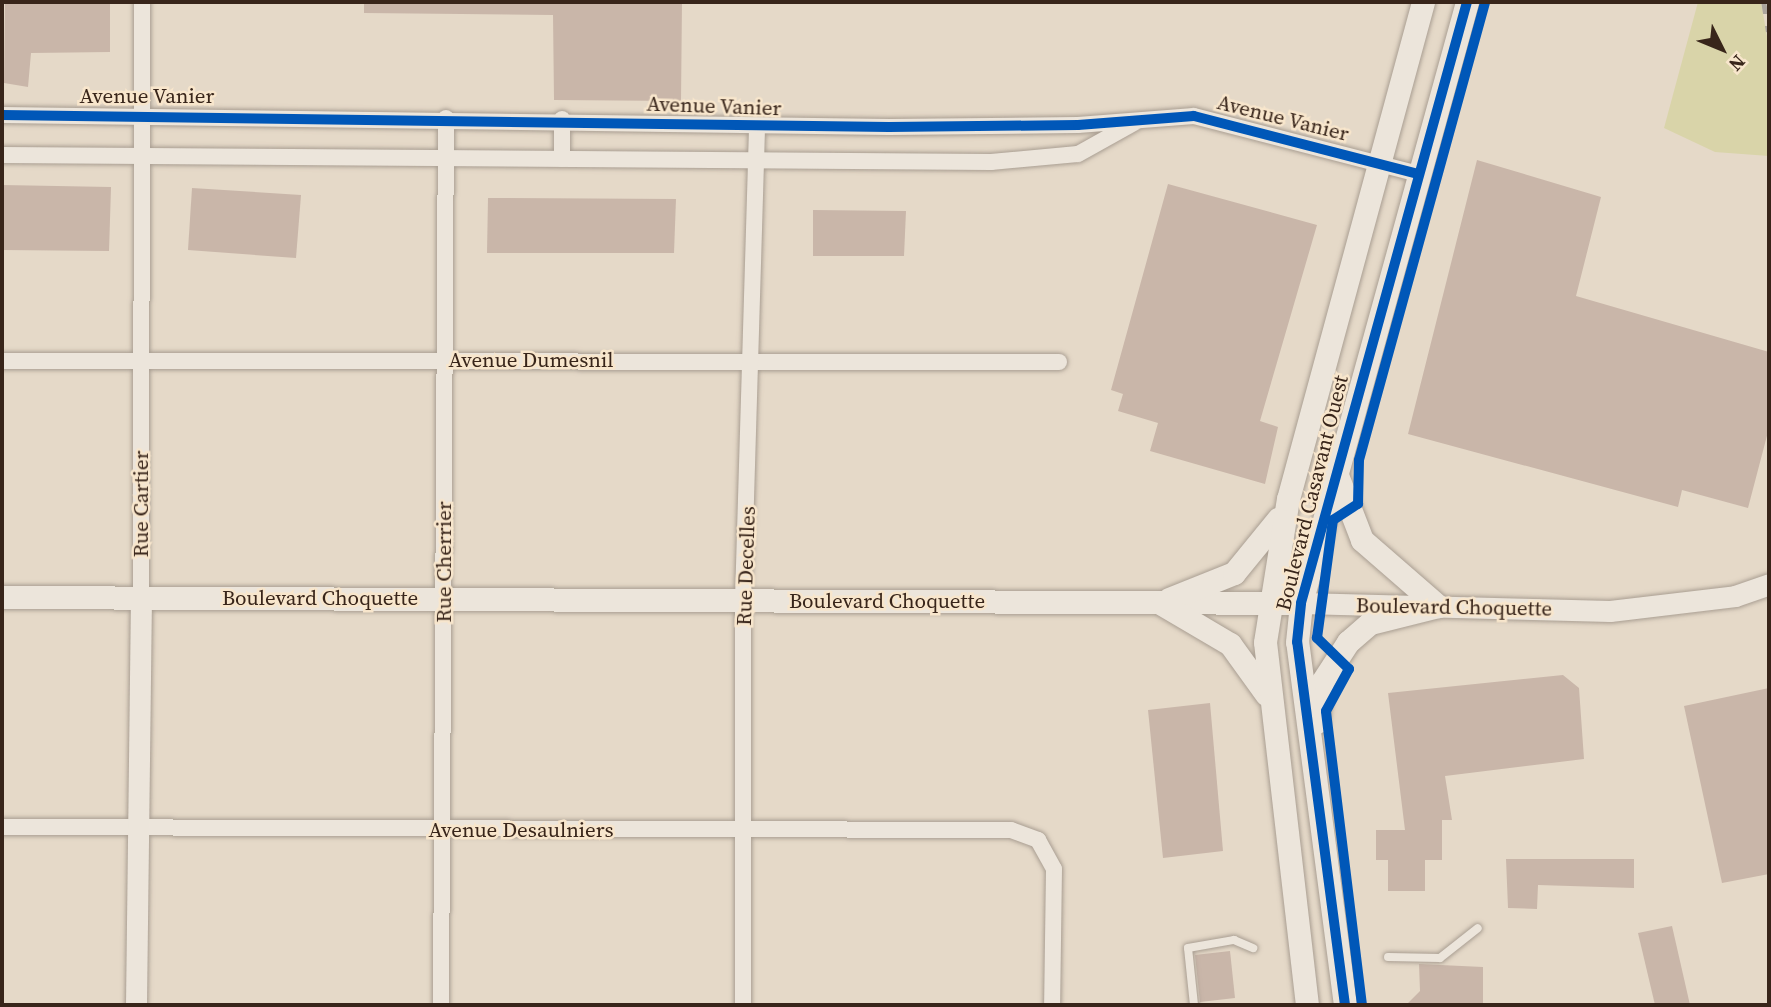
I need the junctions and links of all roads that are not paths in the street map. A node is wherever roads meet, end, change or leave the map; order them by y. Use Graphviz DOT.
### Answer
graph roads {
  1 [pos="142,2"];
  2 [pos="1423,2"];
  3 [pos="1467,2"];
  4 [pos="2,115"];
  5 [pos="141,115"];
  6 [pos="446,118"];
  7 [pos="562,119"];
  8 [pos="1139,120"];
  9 [pos="757,127"];
  10 [pos="889,127"];
  11 [pos="2,155"];
  12 [pos="140,157"];
  13 [pos="757,157"];
  14 [pos="562,159"];
  15 [pos="884,159"];
  16 [pos="445,160"];
  17 [pos="1378,163"];
  18 [pos="1418,174"];
  19 [pos="445,359"];
  20 [pos="140,360"];
  21 [pos="754,360"];
  22 [pos="2,361"];
  23 [pos="1059,362"];
  24 [pos="1335,470"];
  25 [pos="1288,499"];
  26 [pos="1769,584"];
  27 [pos="2,597"];
  28 [pos="141,597"];
  29 [pos="444,598"];
  30 [pos="743,600"];
  31 [pos="1159,603"];
  32 [pos="1270,603"];
  33 [pos="1301,603"];
  34 [pos="1438,606"];
  35 [pos="1269,699"];
  36 [pos="1315,764"];
  37 [pos="2,827"];
  38 [pos="443,830"];
  39 [pos="743,830"];
  40 [pos="136,831"];
  41 [pos="1478,928"];
  42 [pos="1253,948"];
  43 [pos="1388,957"];
  44 [pos="136,1005"];
  45 [pos="441,1005"];
  46 [pos="743,1005"];
  47 [pos="1052,1005"];
  48 [pos="1194,1005"];
  49 [pos="1307,1005"];
  50 [pos="1345,1005"];
  1 -- 5 [label="street, Rue Cartier"];
  2 -- 17 [label="main road, Boulevard Casavant Ouest"];
  3 -- 18 [label="main road, Boulevard Casavant Ouest"];
  4 -- 5 [label="street, Avenue Vanier"];
  5 -- 6 [label="street, Avenue Vanier"];
  5 -- 12 [label="street, Rue Cartier"];
  6 -- 7 [label="street, Avenue Vanier"];
  6 -- 16 [label="street, Rue Cherrier"];
  7 -- 9 [label="street, Avenue Vanier"];
  7 -- 14 [label="street"];
  8 -- 10 [label="street, Avenue Vanier"];
  8 -- 15 [label="street, Avenue Vanier"];
  8 -- 17 [label="street, Avenue Vanier"];
  9 -- 10 [label="street, Avenue Vanier"];
  9 -- 13 [label="street, Rue Decelles"];
  10 -- 15 [label="street"];
  11 -- 12 [label="street, Avenue Vanier"];
  12 -- 16 [label="street, Avenue Vanier"];
  12 -- 20 [label="street, Rue Cartier"];
  13 -- 14 [label="street, Avenue Vanier"];
  13 -- 15 [label="street, Avenue Vanier"];
  13 -- 21 [label="street, Rue Decelles"];
  14 -- 16 [label="street, Avenue Vanier"];
  16 -- 19 [label="street, Rue Cherrier"];
  17 -- 18 [label="street, Avenue Vanier"];
  17 -- 25 [label="main road, Boulevard Casavant Ouest"];
  18 -- 24 [label="main road, Boulevard Casavant Ouest"];
  19 -- 20 [label="street, Avenue Dumesnil"];
  19 -- 21 [label="street, Avenue Dumesnil"];
  19 -- 29 [label="street, Rue Cherrier"];
  20 -- 22 [label="street, Avenue Dumesnil"];
  20 -- 28 [label="street, Rue Cartier"];
  21 -- 23 [label="street, Avenue Dumesnil"];
  21 -- 30 [label="street, Rue Decelles"];
  24 -- 33 [label="main road, Boulevard Casavant Ouest"];
  24 -- 34 [label="main road"];
  25 -- 31 [label="main road"];
  25 -- 32 [label="main road, Boulevard Casavant Ouest"];
  26 -- 34 [label="street, Boulevard Choquette"];
  27 -- 28 [label="main road, Boulevard Choquette"];
  28 -- 29 [label="main road, Boulevard Choquette"];
  28 -- 40 [label="street, Rue Cartier"];
  29 -- 30 [label="main road, Boulevard Choquette"];
  29 -- 38 [label="street, Rue Cherrier"];
  30 -- 31 [label="main road, Boulevard Choquette"];
  30 -- 39 [label="street, Rue Decelles"];
  31 -- 32 [label="main road, Boulevard Choquette"];
  31 -- 35 [label="main road"];
  32 -- 33 [label="main road, Boulevard Choquette"];
  32 -- 35 [label="main road, Boulevard Casavant Ouest"];
  33 -- 34 [label="street, Boulevard Choquette"];
  33 -- 36 [label="main road, Boulevard Casavant Ouest"];
  34 -- 36 [label="main road"];
  35 -- 49 [label="main road, Boulevard Casavant Ouest"];
  36 -- 50 [label="main road, Boulevard Casavant Ouest"];
  37 -- 40 [label="street, Avenue Desaulniers"];
  38 -- 39 [label="street, Avenue Desaulniers"];
  38 -- 40 [label="street, Avenue Desaulniers"];
  38 -- 45 [label="street, Rue Cherrier"];
  39 -- 46 [label="street, Rue Decelles"];
  39 -- 47 [label="street, Avenue Desaulniers"];
  40 -- 44 [label="street, Rue Cartier"];
  41 -- 43 [label="lane"];
  42 -- 48 [label="lane"];
}
